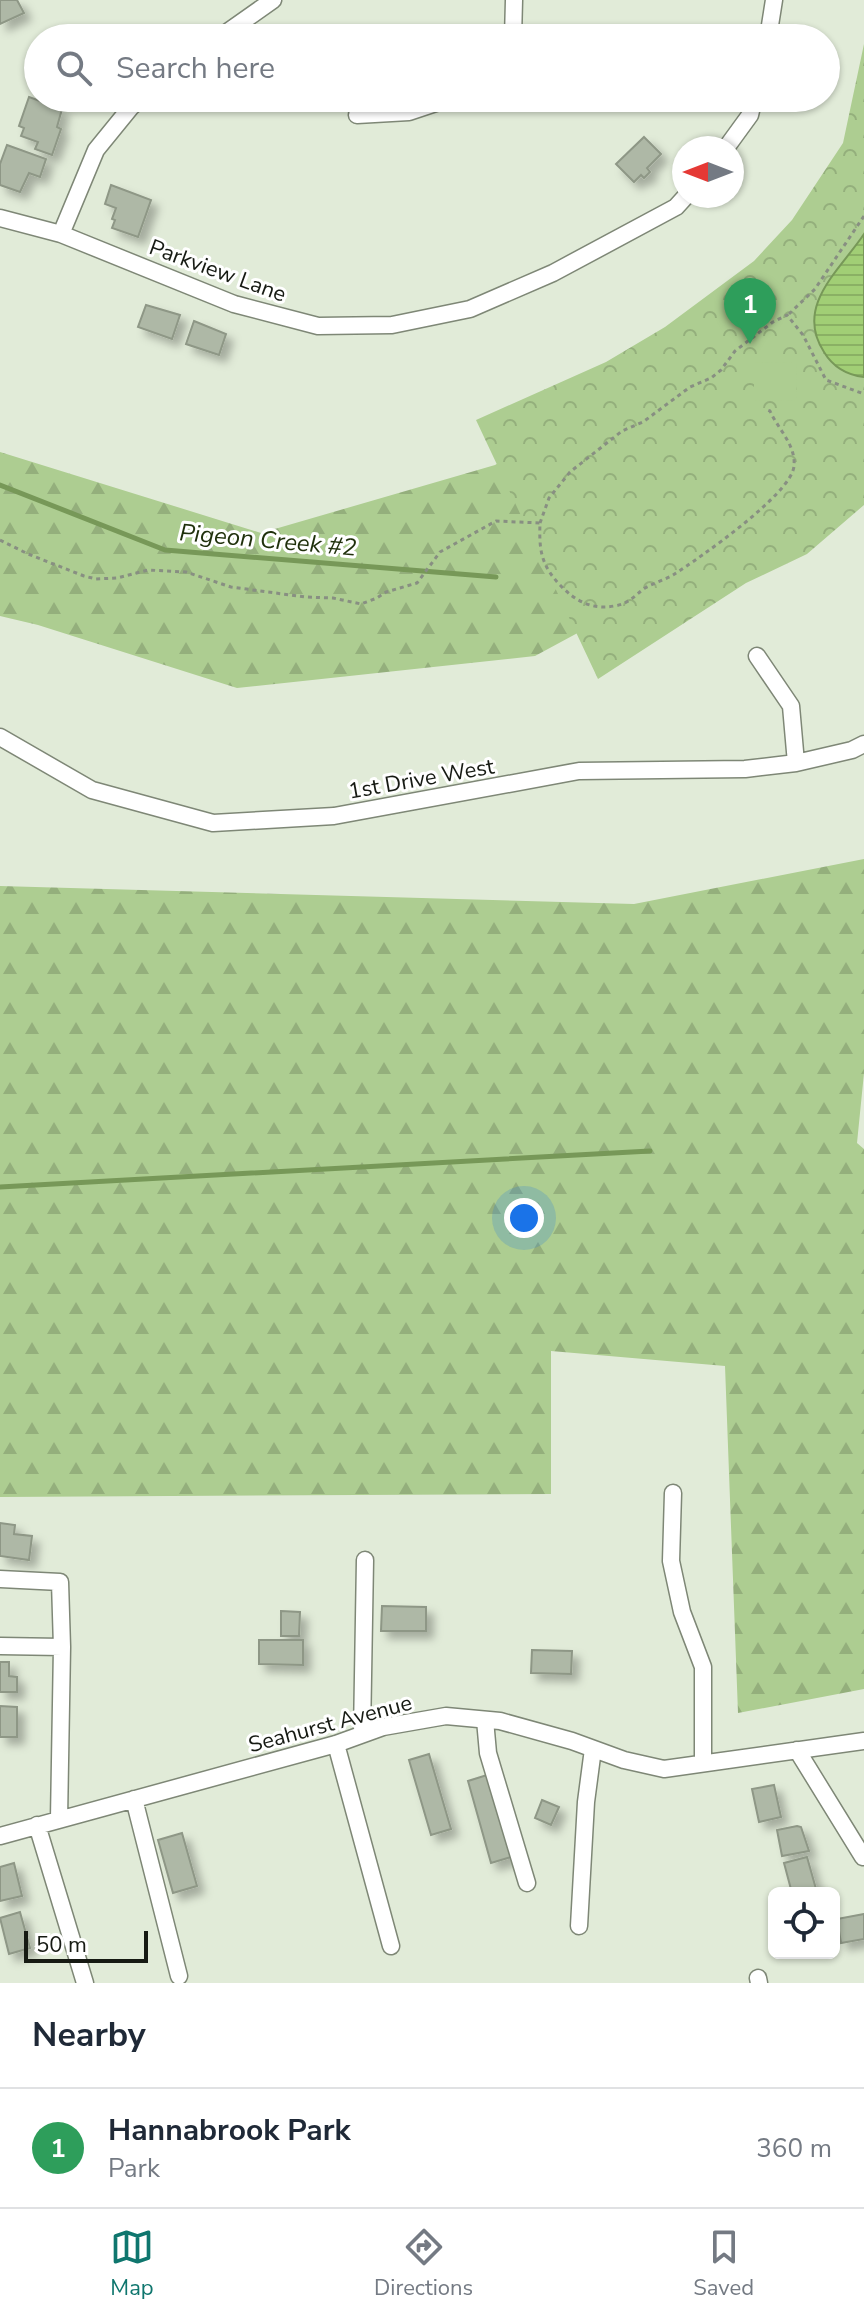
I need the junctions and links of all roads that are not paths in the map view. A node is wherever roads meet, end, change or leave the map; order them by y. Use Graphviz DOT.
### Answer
graph roads {
  1 [pos="273,0"];
  2 [pos="514,0"];
  3 [pos="774,0"];
  4 [pos="239,24"];
  5 [pos="513,24"];
  6 [pos="770,24"];
  7 [pos="127,112"];
  8 [pos="409,112"];
  9 [pos="751,112"];
  10 [pos="357,115"];
  11 [pos="735,136"];
  12 [pos="674,208"];
  13 [pos="0,218"];
  14 [pos="61,234"];
  15 [pos="757,656"];
  16 [pos="0,737"];
  17 [pos="864,744"];
  18 [pos="796,763"];
  19 [pos="673,1493"];
  20 [pos="365,1560"];
  21 [pos="0,1579"];
  22 [pos="0,1646"];
  23 [pos="62,1647"];
  24 [pos="485,1720"];
  25 [pos="362,1734"];
  26 [pos="864,1741"];
  27 [pos="336,1744"];
  28 [pos="593,1749"];
  29 [pos="797,1750"];
  30 [pos="703,1763"];
  31 [pos="134,1799"];
  32 [pos="59,1819"];
  33 [pos="37,1825"];
  34 [pos="0,1836"];
  35 [pos="863,1857"];
  36 [pos="527,1883"];
  37 [pos="579,1926"];
  38 [pos="391,1946"];
  39 [pos="179,1976"];
  40 [pos="85,1983"];
  1 -- 4 [label="street"];
  2 -- 5 [label="street"];
  3 -- 6 [label="street"];
  7 -- 14 [label="street"];
  8 -- 10 [label="street"];
  9 -- 11 [label="street"];
  12 -- 14 [label="street, Parkview Lane"];
  13 -- 14 [label="street, Parkview Lane"];
  15 -- 18 [label="street"];
  16 -- 18 [label="street, 1st Drive West"];
  17 -- 18 [label="street, 1st Drive West"];
  19 -- 30 [label="street"];
  20 -- 25 [label="street"];
  21 -- 23 [label="street"];
  22 -- 23 [label="street"];
  23 -- 32 [label="street"];
  24 -- 25 [label="street, Seahurst Avenue"];
  24 -- 28 [label="street, Seahurst Avenue"];
  24 -- 36 [label="street"];
  25 -- 27 [label="street, Seahurst Avenue"];
  26 -- 29 [label="street, Seahurst Avenue"];
  27 -- 31 [label="street, Seahurst Avenue"];
  27 -- 38 [label="street"];
  28 -- 30 [label="street, Seahurst Avenue"];
  28 -- 37 [label="street"];
  29 -- 30 [label="street, Seahurst Avenue"];
  29 -- 35 [label="street"];
  31 -- 32 [label="street, Seahurst Avenue"];
  31 -- 39 [label="street"];
  32 -- 33 [label="street, Seahurst Avenue"];
  33 -- 34 [label="street, Seahurst Avenue"];
  33 -- 40 [label="street"];
}
